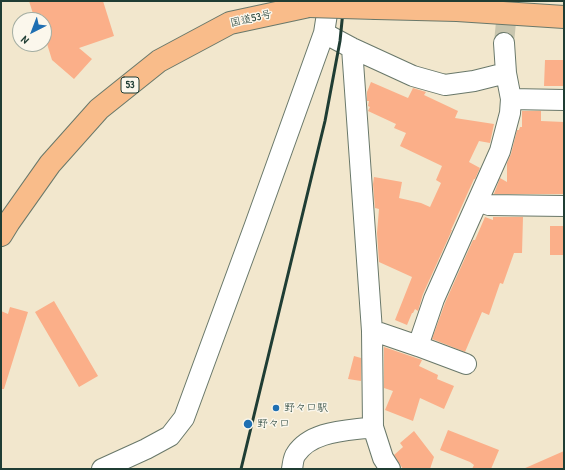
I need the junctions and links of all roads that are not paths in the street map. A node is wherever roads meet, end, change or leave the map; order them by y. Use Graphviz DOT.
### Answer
graph roads {
  1 [pos="319,4"];
  2 [pos="564,17"];
  3 [pos="324,34"];
  4 [pos="504,43"];
  5 [pos="352,48"];
  6 [pos="506,73"];
  7 [pos="511,99"];
  8 [pos="564,100"];
  9 [pos="478,201"];
  10 [pos="564,206"];
  11 [pos="1,235"];
  12 [pos="372,331"];
  13 [pos="418,346"];
  14 [pos="466,364"];
  15 [pos="373,427"];
  16 [pos="102,469"];
  17 [pos="292,469"];
  18 [pos="390,469"];
  1 -- 2 [label="highway, 国道53号 / 53, bridge"];
  1 -- 3 [label="street"];
  1 -- 11 [label="highway, 国道53号 / 53"];
  3 -- 5 [label="street"];
  3 -- 16 [label="street"];
  4 -- 6 [label="street"];
  5 -- 6 [label="street"];
  5 -- 12 [label="street"];
  6 -- 7 [label="street"];
  7 -- 8 [label="street"];
  7 -- 9 [label="street"];
  9 -- 10 [label="street"];
  9 -- 13 [label="street"];
  12 -- 13 [label="street"];
  12 -- 15 [label="street"];
  13 -- 14 [label="street"];
  15 -- 17 [label="street"];
  15 -- 18 [label="street"];
}
